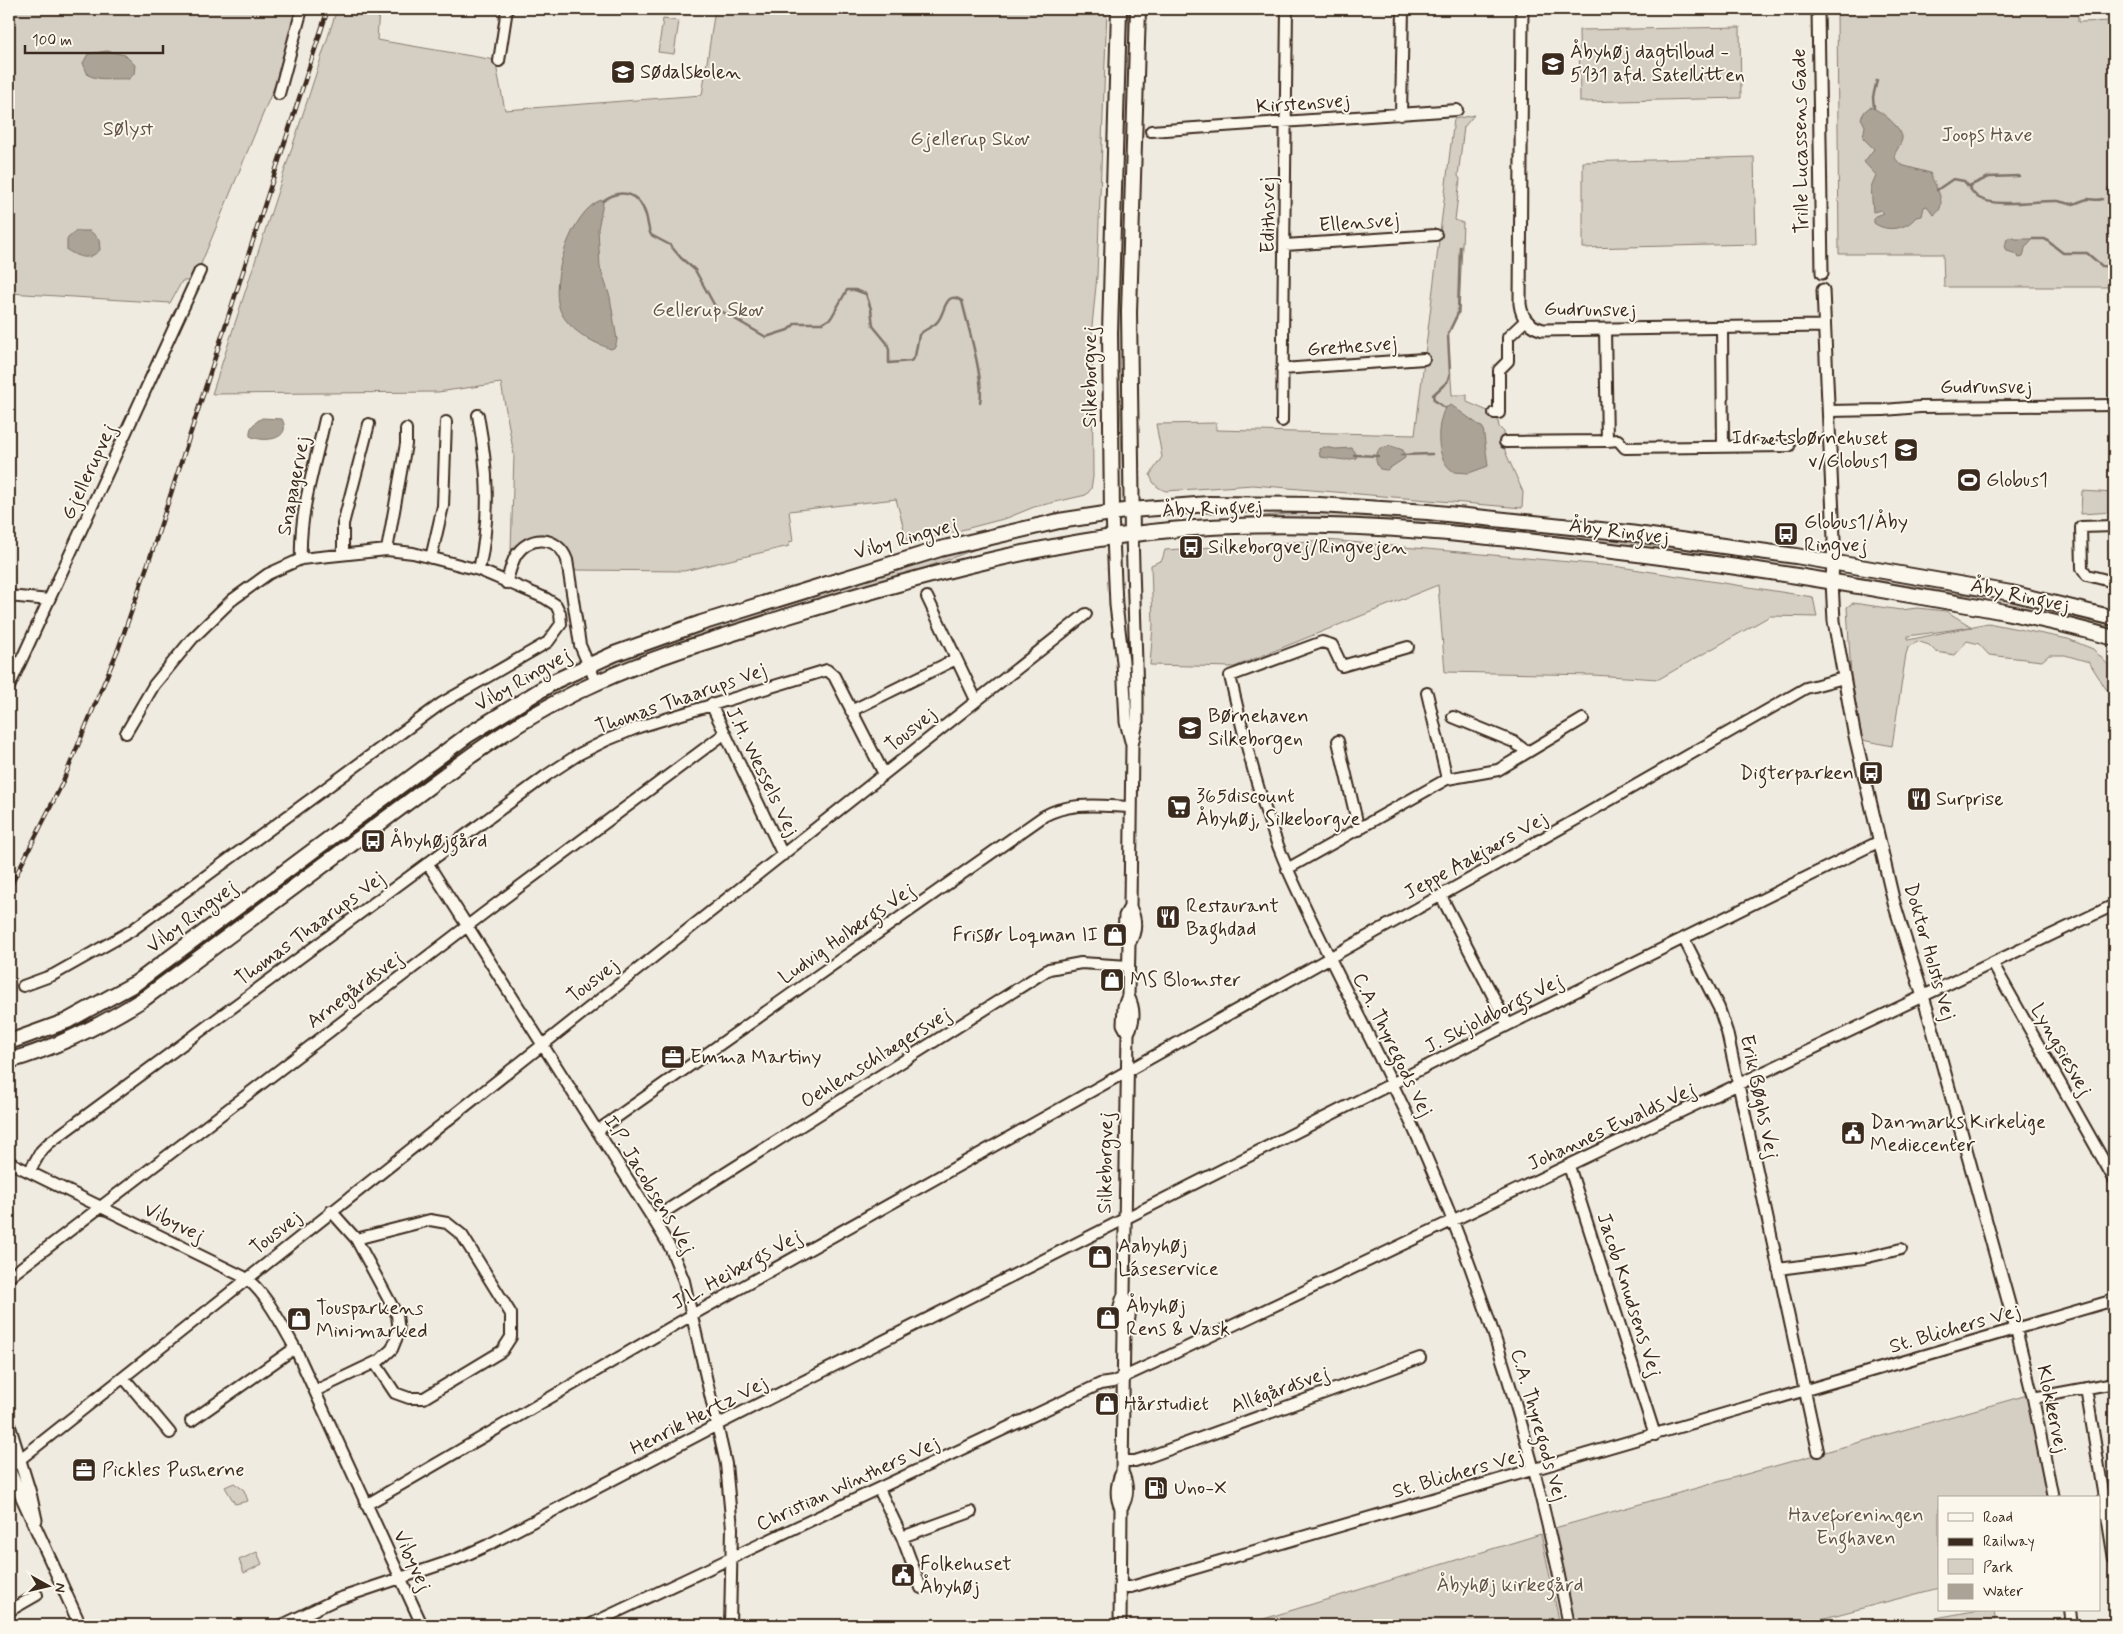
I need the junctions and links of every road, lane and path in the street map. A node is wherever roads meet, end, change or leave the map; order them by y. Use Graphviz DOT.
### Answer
graph roads {
  1 [pos="302,9"];
  2 [pos="507,9"];
  3 [pos="1119,9"];
  4 [pos="1138,9"];
  5 [pos="1287,9"];
  6 [pos="1403,9"];
  7 [pos="1514,9"];
  8 [pos="1522,9"];
  9 [pos="1818,9"];
  10 [pos="499,61"];
  11 [pos="1521,65"];
  12 [pos="279,94"];
  13 [pos="1457,110"];
  14 [pos="1401,115"];
  15 [pos="1286,123"];
  16 [pos="1151,131"];
  17 [pos="1436,235"];
  18 [pos="1285,245"];
  19 [pos="200,271"];
  20 [pos="1822,273"];
  21 [pos="1822,290"];
  22 [pos="1525,321"];
  23 [pos="1824,326"];
  24 [pos="1722,328"];
  25 [pos="1605,330"];
  26 [pos="1424,359"];
  27 [pos="1282,369"];
  28 [pos="2114,405"];
  29 [pos="1828,411"];
  30 [pos="1494,413"];
  31 [pos="478,415"];
  32 [pos="325,419"];
  33 [pos="1282,421"];
  34 [pos="446,422"];
  35 [pos="369,424"];
  36 [pos="406,429"];
  37 [pos="1607,441"];
  38 [pos="1505,442"];
  39 [pos="1789,446"];
  40 [pos="1723,447"];
  41 [pos="1131,510"];
  42 [pos="1112,512"];
  43 [pos="2114,526"];
  44 [pos="1132,534"];
  45 [pos="1113,537"];
  46 [pos="387,550"];
  47 [pos="343,554"];
  48 [pos="431,558"];
  49 [pos="301,559"];
  50 [pos="1833,562"];
  51 [pos="479,570"];
  52 [pos="1832,581"];
  53 [pos="2114,582"];
  54 [pos="506,584"];
  55 [pos="9,596"];
  56 [pos="927,597"];
  57 [pos="49,600"];
  58 [pos="1086,614"];
  59 [pos="2114,618"];
  60 [pos="2114,638"];
  61 [pos="1408,647"];
  62 [pos="956,659"];
  63 [pos="588,666"];
  64 [pos="13,668"];
  65 [pos="1844,678"];
  66 [pos="596,682"];
  67 [pos="9,687"];
  68 [pos="1427,693"];
  69 [pos="976,700"];
  70 [pos="711,704"];
  71 [pos="852,711"];
  72 [pos="1453,716"];
  73 [pos="1583,719"];
  74 [pos="126,733"];
  75 [pos="724,734"];
  76 [pos="1338,740"];
  77 [pos="1132,745"];
  78 [pos="1527,752"];
  79 [pos="884,774"];
  80 [pos="1447,779"];
  81 [pos="1131,806"];
  82 [pos="1359,830"];
  83 [pos="1878,842"];
  84 [pos="782,855"];
  85 [pos="428,864"];
  86 [pos="1287,869"];
  87 [pos="1441,896"];
  88 [pos="2114,905"];
  89 [pos="467,926"];
  90 [pos="1684,940"];
  91 [pos="1330,957"];
  92 [pos="1993,964"];
  93 [pos="1129,966"];
  94 [pos="23,986"];
  95 [pos="1923,997"];
  96 [pos="1508,1025"];
  97 [pos="42,1031"];
  98 [pos="9,1042"];
  99 [pos="542,1044"];
  100 [pos="9,1047"];
  101 [pos="9,1061"];
  102 [pos="1127,1071"];
  103 [pos="1392,1085"];
  104 [pos="1738,1086"];
  105 [pos="597,1131"];
  106 [pos="9,1162"];
  107 [pos="1570,1166"];
  108 [pos="29,1172"];
  109 [pos="2114,1179"];
  110 [pos="100,1206"];
  111 [pos="331,1211"];
  112 [pos="653,1219"];
  113 [pos="1125,1219"];
  114 [pos="1454,1221"];
  115 [pos="356,1239"];
  116 [pos="1901,1249"];
  117 [pos="1778,1270"];
  118 [pos="9,1277"];
  119 [pos="247,1278"];
  120 [pos="2114,1300"];
  121 [pos="692,1315"];
  122 [pos="2016,1329"];
  123 [pos="295,1348"];
  124 [pos="1420,1358"];
  125 [pos="375,1363"];
  126 [pos="124,1378"];
  127 [pos="1123,1378"];
  128 [pos="2114,1383"];
  129 [pos="2086,1388"];
  130 [pos="315,1391"];
  131 [pos="1805,1391"];
  132 [pos="2033,1398"];
  133 [pos="191,1421"];
  134 [pos="9,1425"];
  135 [pos="717,1426"];
  136 [pos="170,1433"];
  137 [pos="1655,1435"];
  138 [pos="1818,1451"];
  139 [pos="19,1460"];
  140 [pos="1122,1467"];
  141 [pos="9,1468"];
  142 [pos="1535,1470"];
  143 [pos="879,1488"];
  144 [pos="2053,1496"];
  145 [pos="366,1505"];
  146 [pos="971,1512"];
  147 [pos="40,1536"];
  148 [pos="902,1536"];
  149 [pos="732,1558"];
  150 [pos="2114,1559"];
  151 [pos="402,1578"];
  152 [pos="1120,1587"];
  153 [pos="921,1588"];
  154 [pos="36,1595"];
  155 [pos="9,1611"];
  156 [pos="2069,1612"];
  157 [pos="80,1625"];
  158 [pos="282,1625"];
  159 [pos="422,1625"];
  160 [pos="589,1625"];
  161 [pos="730,1625"];
  162 [pos="1120,1625"];
  163 [pos="1569,1625"];
  164 [pos="2071,1625"];
  1 -- 12 [label="street"];
  2 -- 10 [label="street"];
  3 -- 42 [label="main road, Silkeborgvej"];
  4 -- 41 [label="main road, Silkeborgvej"];
  5 -- 15 [label="street, Edithsvej"];
  6 -- 14 [label="street"];
  7 -- 11 [label="street, Gudrunsvej"];
  8 -- 11 [label="street, Gudrunsvej"];
  9 -- 20 [label="street, Trille Lucassens Gade"];
  11 -- 22 [label="street, Gudrunsvej"];
  13 -- 14 [label="street, Kirstensvej"];
  14 -- 15 [label="street, Kirstensvej"];
  15 -- 16 [label="street, Kirstensvej"];
  15 -- 18 [label="street, Edithsvej"];
  17 -- 18 [label="street, Ellensvej"];
  18 -- 27 [label="street, Edithsvej"];
  19 -- 57 [label="street, Gjellerupvej"];
  21 -- 23 [label="street"];
  22 -- 25 [label="street, Gudrunsvej"];
  22 -- 30 [label="street"];
  23 -- 24 [label="street, Gudrunsvej"];
  23 -- 29 [label="street"];
  24 -- 25 [label="street, Gudrunsvej"];
  24 -- 40 [label="street"];
  25 -- 37 [label="street"];
  26 -- 27 [label="street, Grethesvej"];
  27 -- 33 [label="street, Edithsvej"];
  28 -- 29 [label="street, Gudrunsvej"];
  29 -- 50 [label="street"];
  31 -- 51 [label="street"];
  32 -- 49 [label="street, Snapagervej"];
  34 -- 48 [label="street"];
  35 -- 47 [label="street"];
  36 -- 46 [label="street"];
  37 -- 38 [label="street"];
  37 -- 40 [label="street"];
  39 -- 40 [label="street"];
  41 -- 42 [label="main road, Viby Ringvej"];
  41 -- 44 [label="main road, Silkeborgvej"];
  41 -- 50 [label="main road, Åby Ringvej"];
  42 -- 45 [label="street, Silkeborgvej"];
  42 -- 63 [label="main road, Viby Ringvej"];
  43 -- 53 [label="street"];
  44 -- 45 [label="main road, Åby Ringvej"];
  44 -- 52 [label="main road, Åby Ringvej"];
  44 -- 77 [label="street, Silkeborgvej"];
  45 -- 66 [label="main road, Viby Ringvej"];
  45 -- 77 [label="street, Silkeborgvej"];
  46 -- 47 [label="street"];
  46 -- 48 [label="street"];
  47 -- 49 [label="street"];
  48 -- 51 [label="street"];
  49 -- 74 [label="street"];
  50 -- 52 [label="street, Doktor Holsts Vej"];
  50 -- 59 [label="main road, Åby Ringvej"];
  51 -- 54 [label="street"];
  52 -- 60 [label="main road, Åby Ringvej"];
  52 -- 65 [label="street, Doktor Holsts Vej"];
  54 -- 63 [label="street"];
  54 -- 94 [label="street"];
  55 -- 57 [label="street"];
  56 -- 62 [label="street"];
  57 -- 64 [label="street, Gjellerupvej"];
  58 -- 69 [label="street, Tousvej"];
  61 -- 86 [label="street, C.A. Thyregods Vej"];
  62 -- 69 [label="street"];
  62 -- 71 [label="street"];
  63 -- 66 [label="street"];
  63 -- 97 [label="main road, Viby Ringvej"];
  64 -- 67 [label="street, Gjellerupvej"];
  65 -- 83 [label="street, Doktor Holsts Vej"];
  65 -- 87 [label="street, Jeppe Aakjærs Vej"];
  66 -- 101 [label="main road, Viby Ringvej"];
  68 -- 80 [label="street"];
  69 -- 79 [label="street, Tousvej"];
  70 -- 71 [label="street, Thomas Thaarups Vej"];
  70 -- 75 [label="street, J.H. Wessels Vej"];
  70 -- 85 [label="street, Thomas Thaarups Vej"];
  71 -- 79 [label="street, Thomas Thaarups Vej"];
  72 -- 78 [label="street"];
  73 -- 78 [label="street"];
  75 -- 84 [label="street, J.H. Wessels Vej"];
  75 -- 89 [label="street, Arnegårdsvej"];
  76 -- 82 [label="street"];
  77 -- 81 [label="street, Silkeborgvej"];
  78 -- 80 [label="street"];
  79 -- 84 [label="street, Tousvej"];
  80 -- 82 [label="street"];
  81 -- 93 [label="street, Silkeborgvej"];
  81 -- 105 [label="street, Ludvig Holbergs Vej"];
  82 -- 86 [label="street"];
  83 -- 90 [label="street, J. Skjoldborgs Vej"];
  83 -- 95 [label="street, Doktor Holsts Vej"];
  84 -- 99 [label="street, Tousvej"];
  85 -- 89 [label="street, I.P. Jacobsens Vej"];
  85 -- 108 [label="street, Thomas Thaarups Vej"];
  86 -- 91 [label="street, C.A. Thyregods Vej"];
  87 -- 91 [label="street, Jeppe Aakjærs Vej"];
  87 -- 96 [label="street"];
  88 -- 92 [label="street, Johannes Ewalds Vej"];
  89 -- 99 [label="street, I.P. Jacobsens Vej"];
  89 -- 110 [label="street, Arnegårdsvej"];
  90 -- 96 [label="street, J. Skjoldborgs Vej"];
  90 -- 104 [label="street, Erik Bøghs Vej"];
  91 -- 102 [label="street, Jeppe Aakjærs Vej"];
  91 -- 103 [label="street, C.A. Thyregods Vej"];
  92 -- 95 [label="street, Johannes Ewalds Vej"];
  92 -- 109 [label="street, Lyngsiesvej"];
  93 -- 102 [label="street, Silkeborgvej"];
  93 -- 112 [label="street, Oehlenschlægersvej"];
  95 -- 104 [label="street, Johannes Ewalds Vej"];
  95 -- 122 [label="street, Doktor Holsts Vej"];
  96 -- 103 [label="street, J. Skjoldborgs Vej"];
  97 -- 98 [label="main road, Viby Ringvej"];
  97 -- 100 [label="street"];
  99 -- 105 [label="street, I.P. Jacobsens Vej"];
  99 -- 111 [label="street, Tousvej"];
  102 -- 113 [label="street, Silkeborgvej"];
  102 -- 121 [label="street, J.L. Heibergs Vej"];
  103 -- 113 [label="street, J. Skjoldborgs Vej"];
  103 -- 114 [label="street, C.A. Thyregods Vej"];
  104 -- 107 [label="street, Johannes Ewalds Vej"];
  104 -- 117 [label="street, Erik Bøghs Vej"];
  105 -- 112 [label="street, I.P. Jacobsens Vej"];
  106 -- 108 [label="street, Vibyvej"];
  107 -- 114 [label="street, Johannes Ewalds Vej"];
  107 -- 137 [label="street, Jacob Knudsens Vej"];
  108 -- 110 [label="street, Vibyvej"];
  110 -- 118 [label="street, Arnegårdsvej"];
  110 -- 119 [label="street, Vibyvej"];
  111 -- 115 [label="street"];
  111 -- 119 [label="street, Tousvej"];
  112 -- 121 [label="street, I.P. Jacobsens Vej"];
  113 -- 127 [label="street, Silkeborgvej"];
  113 -- 135 [label="street, Henrik Hertz Vej"];
  114 -- 127 [label="street, Johannes Ewalds Vej"];
  114 -- 142 [label="street, C.A. Thyregods Vej"];
  115 -- 125 [label="street"];
  115 -- 125 [label="street"];
  116 -- 117 [label="street"];
  117 -- 131 [label="street, Erik Bøghs Vej"];
  119 -- 123 [label="street, Vibyvej"];
  119 -- 126 [label="street, Tousvej"];
  120 -- 122 [label="street, St. Blichers Vej"];
  121 -- 135 [label="street, I.P. Jacobsens Vej"];
  121 -- 145 [label="street, J.L. Heibergs Vej"];
  122 -- 131 [label="street, St. Blichers Vej"];
  122 -- 132 [label="street, Klokkervej"];
  123 -- 130 [label="street, Vibyvej"];
  123 -- 133 [label="street"];
  124 -- 140 [label="street, Allégårdsvej"];
  125 -- 130 [label="street"];
  126 -- 136 [label="street"];
  126 -- 139 [label="street, Tousvej"];
  127 -- 140 [label="street, Silkeborgvej"];
  127 -- 143 [label="street, Christian Winthers Vej"];
  128 -- 129 [label="street"];
  129 -- 132 [label="street"];
  129 -- 150 [label="street"];
  130 -- 145 [label="street, Vibyvej"];
  131 -- 137 [label="street, St. Blichers Vej"];
  131 -- 138 [label="street"];
  132 -- 144 [label="street, Klokkervej"];
  134 -- 139 [label="street"];
  135 -- 149 [label="street, I.P. Jacobsens Vej"];
  135 -- 151 [label="street, Henrik Hertz Vej"];
  137 -- 142 [label="street, St. Blichers Vej"];
  139 -- 141 [label="street, Tousvej"];
  139 -- 147 [label="street"];
  140 -- 152 [label="street, Silkeborgvej"];
  141 -- 147 [label="street"];
  142 -- 152 [label="street, St. Blichers Vej"];
  142 -- 163 [label="street, C.A. Thyregods Vej"];
  143 -- 148 [label="street"];
  143 -- 149 [label="street, Christian Winthers Vej"];
  145 -- 151 [label="street, Vibyvej"];
  146 -- 148 [label="street"];
  147 -- 157 [label="street"];
  148 -- 153 [label="street"];
  149 -- 160 [label="street, Christian Winthers Vej"];
  149 -- 161 [label="street, I.P. Jacobsens Vej"];
  151 -- 158 [label="street, Henrik Hertz Vej"];
  151 -- 159 [label="street, Vibyvej"];
  152 -- 162 [label="street, Silkeborgvej"];
  154 -- 155 [label="street"];
  156 -- 164 [label="street"];
}
